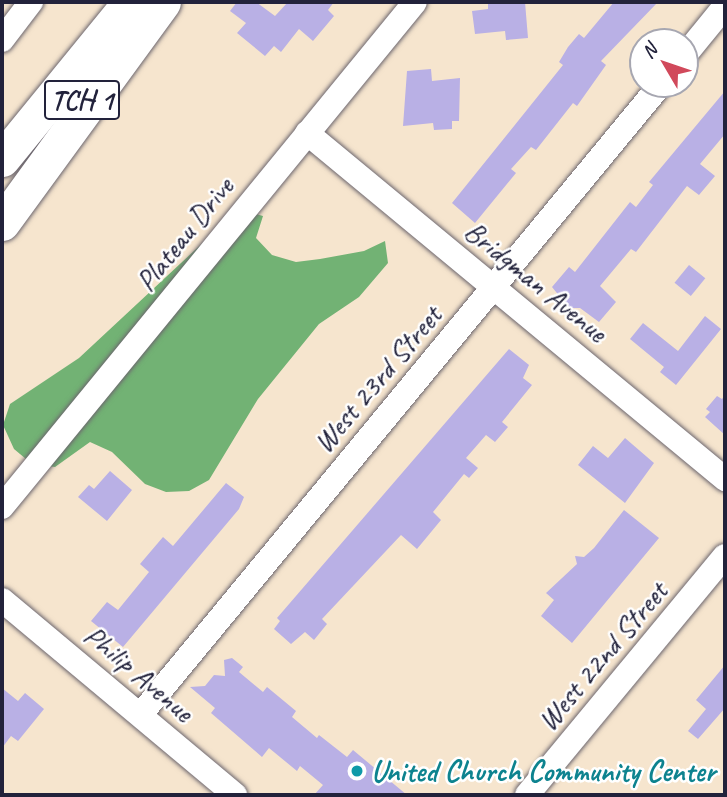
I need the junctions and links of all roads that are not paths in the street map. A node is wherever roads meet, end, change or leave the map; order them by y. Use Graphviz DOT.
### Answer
graph roads {
  1 [pos="31,2"];
  2 [pos="130,2"];
  3 [pos="162,2"];
  4 [pos="415,2"];
  5 [pos="725,6"];
  6 [pos="3,36"];
  7 [pos="699,38"];
  8 [pos="650,98"];
  9 [pos="307,133"];
  10 [pos="2,159"];
  11 [pos="2,199"];
  12 [pos="2,223"];
  13 [pos="494,288"];
  14 [pos="725,479"];
  15 [pos="2,507"];
  16 [pos="725,556"];
  17 [pos="2,600"];
  18 [pos="141,714"];
  19 [pos="235,795"];
  20 [pos="527,795"];
  1 -- 6 [label="street"];
  2 -- 10 [label="highway, TCH 1"];
  3 -- 11 [label="highway, TCH 1"];
  3 -- 12 [label="highway"];
  4 -- 9 [label="street, Plateau Drive"];
  5 -- 7 [label="street"];
  8 -- 13 [label="street, West 23rd Street"];
  9 -- 13 [label="street, Bridgman Avenue"];
  9 -- 15 [label="street, Plateau Drive"];
  13 -- 14 [label="street, Bridgman Avenue"];
  13 -- 18 [label="street, West 23rd Street"];
  16 -- 20 [label="street, West 22nd Street"];
  17 -- 18 [label="street, Philip Avenue"];
  18 -- 19 [label="street, Philip Avenue"];
}
